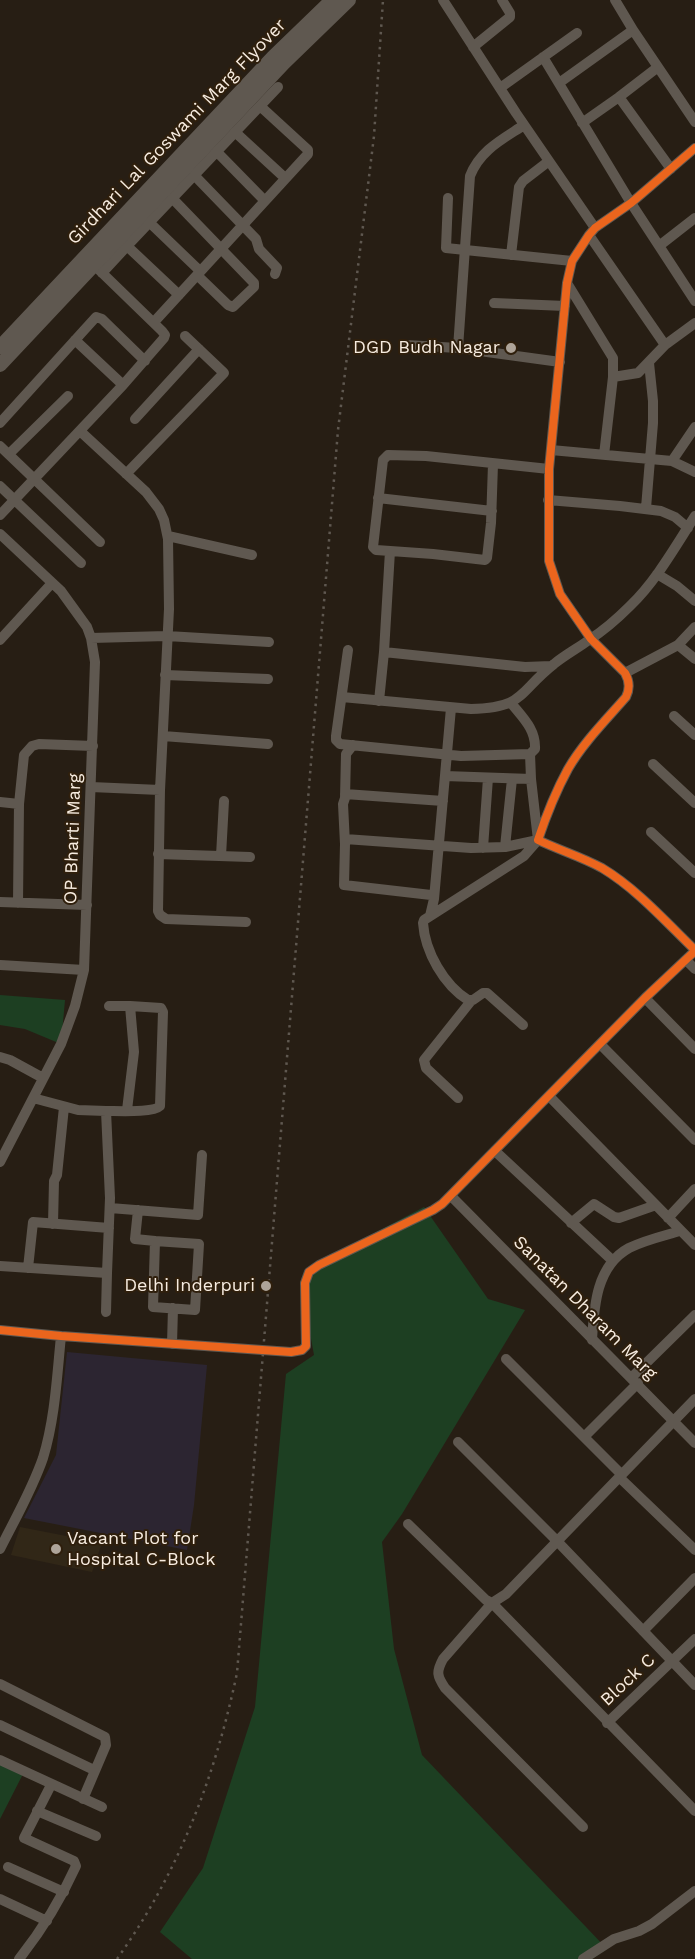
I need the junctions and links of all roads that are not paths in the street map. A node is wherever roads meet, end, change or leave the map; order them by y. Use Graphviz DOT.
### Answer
graph roads {
  1 [pos="332,0"];
  2 [pos="349,0"];
  3 [pos="443,0"];
  4 [pos="502,0"];
  5 [pos="615,0"];
  6 [pos="633,30"];
  7 [pos="577,33"];
  8 [pos="473,47"];
  9 [pos="543,57"];
  10 [pos="278,60"];
  11 [pos="658,67"];
  12 [pos="559,83"];
  13 [pos="278,87"];
  14 [pos="500,88"];
  15 [pos="619,97"];
  16 [pos="260,106"];
  17 [pos="695,122"];
  18 [pos="582,123"];
  19 [pos="524,125"];
  20 [pos="235,132"];
  21 [pos="695,148"];
  22 [pos="216,152"];
  23 [pos="549,161"];
  24 [pos="671,169"];
  25 [pos="194,175"];
  26 [pos="286,178"];
  27 [pos="172,198"];
  28 [pos="448,198"];
  29 [pos="265,201"];
  30 [pos="630,203"];
  31 [pos="695,218"];
  32 [pos="149,222"];
  33 [pos="243,225"];
  34 [pos="592,232"];
  35 [pos="127,246"];
  36 [pos="659,246"];
  37 [pos="221,249"];
  38 [pos="466,251"];
  39 [pos="511,255"];
  40 [pos="572,261"];
  41 [pos="98,269"];
  42 [pos="198,274"];
  43 [pos="275,274"];
  44 [pos="567,283"];
  45 [pos="179,295"];
  46 [pos="695,301"];
  47 [pos="494,303"];
  48 [pos="565,306"];
  49 [pos="154,322"];
  50 [pos="695,323"];
  51 [pos="185,336"];
  52 [pos="75,340"];
  53 [pos="406,345"];
  54 [pos="665,345"];
  55 [pos="0,347"];
  56 [pos="458,348"];
  57 [pos="199,349"];
  58 [pos="145,362"];
  59 [pos="560,362"];
  60 [pos="649,363"];
  61 [pos="0,365"];
  62 [pos="613,377"];
  63 [pos="123,385"];
  64 [pos="68,396"];
  65 [pos="136,419"];
  66 [pos="0,423"];
  67 [pos="695,427"];
  68 [pos="80,430"];
  69 [pos="0,446"];
  70 [pos="551,450"];
  71 [pos="9,454"];
  72 [pos="604,455"];
  73 [pos="650,459"];
  74 [pos="672,461"];
  75 [pos="493,464"];
  76 [pos="549,469"];
  77 [pos="695,472"];
  78 [pos="126,474"];
  79 [pos="35,478"];
  80 [pos="0,486"];
  81 [pos="378,498"];
  82 [pos="15,500"];
  83 [pos="548,500"];
  84 [pos="646,508"];
  85 [pos="492,511"];
  86 [pos="0,515"];
  87 [pos="695,516"];
  88 [pos="688,528"];
  89 [pos="0,534"];
  90 [pos="168,536"];
  91 [pos="100,542"];
  92 [pos="390,551"];
  93 [pos="252,555"];
  94 [pos="81,563"];
  95 [pos="657,574"];
  96 [pos="52,582"];
  97 [pos="695,601"];
  98 [pos="695,627"];
  99 [pos="167,636"];
  100 [pos="91,638"];
  101 [pos="591,639"];
  102 [pos="0,640"];
  103 [pos="268,642"];
  104 [pos="678,645"];
  105 [pos="348,650"];
  106 [pos="384,652"];
  107 [pos="695,659"];
  108 [pos="551,666"];
  109 [pos="625,673"];
  110 [pos="165,675"];
  111 [pos="268,680"];
  112 [pos="342,697"];
  113 [pos="379,701"];
  114 [pos="511,703"];
  115 [pos="451,708"];
  116 [pos="674,716"];
  117 [pos="163,736"];
  118 [pos="695,736"];
  119 [pos="268,744"];
  120 [pos="353,745"];
  121 [pos="93,746"];
  122 [pos="530,754"];
  123 [pos="446,755"];
  124 [pos="653,764"];
  125 [pos="445,776"];
  126 [pos="488,778"];
  127 [pos="512,778"];
  128 [pos="531,779"];
  129 [pos="91,787"];
  130 [pos="160,790"];
  131 [pos="345,794"];
  132 [pos="224,801"];
  133 [pos="443,801"];
  134 [pos="0,802"];
  135 [pos="695,803"];
  136 [pos="19,804"];
  137 [pos="651,832"];
  138 [pos="344,839"];
  139 [pos="538,840"];
  140 [pos="440,846"];
  141 [pos="505,846"];
  142 [pos="483,848"];
  143 [pos="158,854"];
  144 [pos="221,856"];
  145 [pos="250,857"];
  146 [pos="695,873"];
  147 [pos="434,899"];
  148 [pos="0,902"];
  149 [pos="18,903"];
  150 [pos="87,905"];
  151 [pos="430,916"];
  152 [pos="246,922"];
  153 [pos="695,950"];
  154 [pos="686,960"];
  155 [pos="0,965"];
  156 [pos="84,970"];
  157 [pos="695,970"];
  158 [pos="645,998"];
  159 [pos="471,1001"];
  160 [pos="109,1006"];
  161 [pos="130,1006"];
  162 [pos="523,1025"];
  163 [pos="600,1044"];
  164 [pos="695,1048"];
  165 [pos="0,1057"];
  166 [pos="43,1078"];
  167 [pos="548,1096"];
  168 [pos="33,1098"];
  169 [pos="458,1098"];
  170 [pos="64,1107"];
  171 [pos="127,1110"];
  172 [pos="106,1111"];
  173 [pos="695,1140"];
  174 [pos="495,1151"];
  175 [pos="202,1155"];
  176 [pos="0,1162"];
  177 [pos="695,1189"];
  178 [pos="451,1196"];
  179 [pos="656,1205"];
  180 [pos="110,1208"];
  181 [pos="138,1210"];
  182 [pos="668,1218"];
  183 [pos="571,1222"];
  184 [pos="53,1224"];
  185 [pos="109,1228"];
  186 [pos="680,1231"];
  187 [pos="155,1241"];
  188 [pos="695,1245"];
  189 [pos="613,1261"];
  190 [pos="0,1266"];
  191 [pos="28,1268"];
  192 [pos="107,1273"];
  193 [pos="173,1308"];
  194 [pos="106,1312"];
  195 [pos="695,1315"];
  196 [pos="0,1330"];
  197 [pos="61,1336"];
  198 [pos="592,1340"];
  199 [pos="172,1344"];
  200 [pos="506,1360"];
  201 [pos="635,1380"];
  202 [pos="695,1399"];
  203 [pos="673,1421"];
  204 [pos="584,1438"];
  205 [pos="458,1442"];
  206 [pos="695,1443"];
  207 [pos="620,1476"];
  208 [pos="408,1524"];
  209 [pos="557,1541"];
  210 [pos="0,1549"];
  211 [pos="695,1550"];
  212 [pos="695,1578"];
  213 [pos="492,1603"];
  214 [pos="643,1631"];
  215 [pos="695,1639"];
  216 [pos="672,1662"];
  217 [pos="0,1684"];
  218 [pos="695,1684"];
  219 [pos="607,1722"];
  220 [pos="0,1725"];
  221 [pos="0,1760"];
  222 [pos="94,1770"];
  223 [pos="50,1785"];
  224 [pos="83,1799"];
  225 [pos="102,1807"];
  226 [pos="37,1811"];
  227 [pos="695,1811"];
  228 [pos="583,1827"];
  229 [pos="96,1836"];
  230 [pos="8,1867"];
  231 [pos="695,1891"];
  232 [pos="64,1892"];
  233 [pos="0,1899"];
  234 [pos="47,1921"];
  235 [pos="19,1959"];
  236 [pos="583,1959"];
  1 -- 10 [label="main road, Girdhari Lal Goswami Marg Flyover"];
  2 -- 10 [label="main road, Girdhari Lal Goswami Marg Flyover"];
  3 -- 8 [label="street"];
  4 -- 8 [label="street"];
  5 -- 6 [label="street"];
  6 -- 11 [label="street"];
  6 -- 12 [label="street"];
  7 -- 9 [label="street"];
  8 -- 14 [label="street"];
  9 -- 12 [label="street"];
  9 -- 14 [label="street"];
  10 -- 41 [label="main road, Girdhari Lal Goswami Marg Flyover"];
  10 -- 55 [label="main road, Girdhari Lal Goswami Marg Flyover"];
  11 -- 15 [label="street"];
  11 -- 17 [label="street"];
  12 -- 18 [label="street"];
  13 -- 16 [label="street"];
  14 -- 19 [label="street"];
  15 -- 18 [label="street"];
  15 -- 24 [label="street"];
  16 -- 20 [label="street"];
  16 -- 26 [label="street"];
  18 -- 30 [label="street"];
  19 -- 23 [label="street"];
  19 -- 38 [label="street"];
  20 -- 22 [label="street"];
  20 -- 26 [label="street"];
  21 -- 24 [label="street"];
  22 -- 25 [label="street"];
  22 -- 29 [label="street"];
  23 -- 34 [label="street"];
  23 -- 39 [label="street"];
  24 -- 30 [label="street"];
  25 -- 27 [label="street"];
  25 -- 33 [label="street"];
  26 -- 29 [label="street"];
  27 -- 32 [label="street"];
  27 -- 37 [label="street"];
  28 -- 38 [label="street"];
  29 -- 33 [label="street"];
  30 -- 34 [label="street"];
  30 -- 36 [label="street"];
  31 -- 36 [label="street"];
  32 -- 35 [label="street"];
  32 -- 42 [label="street"];
  33 -- 37 [label="street"];
  33 -- 43 [label="street"];
  34 -- 40 [label="street"];
  34 -- 54 [label="street"];
  35 -- 41 [label="street"];
  35 -- 45 [label="street"];
  36 -- 46 [label="street"];
  37 -- 42 [label="street"];
  37 -- 42 [label="street"];
  38 -- 39 [label="street"];
  38 -- 56 [label="street"];
  39 -- 40 [label="street"];
  40 -- 44 [label="street"];
  41 -- 49 [label="street"];
  41 -- 61 [label="main road, Girdhari Lal Goswami Marg Flyover"];
  42 -- 45 [label="street"];
  44 -- 48 [label="street"];
  44 -- 62 [label="street"];
  45 -- 49 [label="street"];
  47 -- 48 [label="street"];
  48 -- 59 [label="street"];
  49 -- 58 [label="street"];
  50 -- 54 [label="street"];
  51 -- 57 [label="street"];
  52 -- 58 [label="street"];
  52 -- 63 [label="street"];
  52 -- 66 [label="street"];
  53 -- 56 [label="street"];
  54 -- 60 [label="street"];
  56 -- 59 [label="street"];
  57 -- 65 [label="street"];
  57 -- 78 [label="street"];
  58 -- 63 [label="street"];
  59 -- 70 [label="street"];
  60 -- 62 [label="street"];
  60 -- 73 [label="street"];
  62 -- 72 [label="street"];
  63 -- 68 [label="street"];
  64 -- 71 [label="street"];
  67 -- 74 [label="street"];
  68 -- 78 [label="street"];
  68 -- 79 [label="street"];
  69 -- 71 [label="street"];
  70 -- 72 [label="street"];
  70 -- 76 [label="street"];
  71 -- 79 [label="street"];
  72 -- 73 [label="street"];
  73 -- 74 [label="street"];
  73 -- 84 [label="street"];
  74 -- 77 [label="street"];
  75 -- 76 [label="street"];
  75 -- 81 [label="street"];
  75 -- 85 [label="street"];
  76 -- 83 [label="street"];
  78 -- 90 [label="street"];
  79 -- 82 [label="street"];
  79 -- 91 [label="street"];
  80 -- 82 [label="street"];
  81 -- 85 [label="street"];
  81 -- 92 [label="street"];
  82 -- 86 [label="street"];
  82 -- 94 [label="street"];
  83 -- 84 [label="street"];
  83 -- 101 [label="street"];
  84 -- 88 [label="street"];
  85 -- 92 [label="street"];
  87 -- 88 [label="street"];
  88 -- 95 [label="street"];
  89 -- 96 [label="street, OP Bharti Marg"];
  90 -- 93 [label="street"];
  90 -- 99 [label="street"];
  92 -- 106 [label="street"];
  95 -- 97 [label="street"];
  95 -- 101 [label="street"];
  96 -- 100 [label="street, OP Bharti Marg"];
  96 -- 102 [label="street"];
  98 -- 104 [label="street"];
  99 -- 100 [label="street"];
  99 -- 103 [label="street"];
  99 -- 110 [label="street"];
  100 -- 121 [label="street, OP Bharti Marg"];
  101 -- 108 [label="street"];
  101 -- 109 [label="street"];
  104 -- 107 [label="street"];
  104 -- 109 [label="street"];
  105 -- 112 [label="street"];
  106 -- 108 [label="street"];
  106 -- 113 [label="street"];
  108 -- 114 [label="street"];
  109 -- 139 [label="street"];
  110 -- 111 [label="street"];
  110 -- 117 [label="street"];
  112 -- 113 [label="street"];
  112 -- 120 [label="street"];
  113 -- 115 [label="street"];
  114 -- 115 [label="street"];
  114 -- 122 [label="street"];
  115 -- 123 [label="street"];
  116 -- 118 [label="street"];
  117 -- 119 [label="street"];
  117 -- 130 [label="street"];
  120 -- 123 [label="street"];
  120 -- 131 [label="street"];
  121 -- 129 [label="street, OP Bharti Marg"];
  121 -- 136 [label="street"];
  122 -- 123 [label="street"];
  122 -- 128 [label="street"];
  123 -- 125 [label="street"];
  124 -- 135 [label="street"];
  125 -- 126 [label="street"];
  125 -- 133 [label="street"];
  126 -- 127 [label="street"];
  126 -- 142 [label="street"];
  127 -- 128 [label="street"];
  127 -- 141 [label="street"];
  128 -- 139 [label="street"];
  129 -- 130 [label="street"];
  129 -- 150 [label="street, OP Bharti Marg"];
  130 -- 143 [label="street"];
  131 -- 133 [label="street"];
  131 -- 138 [label="street"];
  132 -- 144 [label="street"];
  133 -- 140 [label="street"];
  134 -- 136 [label="street"];
  136 -- 149 [label="street"];
  137 -- 146 [label="street"];
  138 -- 140 [label="street"];
  138 -- 147 [label="street"];
  139 -- 141 [label="street"];
  139 -- 151 [label="street"];
  139 -- 153 [label="street"];
  140 -- 142 [label="street"];
  140 -- 147 [label="street"];
  141 -- 142 [label="street"];
  143 -- 144 [label="street"];
  143 -- 152 [label="street"];
  144 -- 145 [label="street"];
  147 -- 151 [label="street"];
  148 -- 149 [label="street"];
  149 -- 150 [label="street"];
  150 -- 156 [label="street, OP Bharti Marg"];
  151 -- 159 [label="street"];
  153 -- 154 [label="street"];
  154 -- 157 [label="street"];
  154 -- 158 [label="street"];
  155 -- 156 [label="street"];
  156 -- 166 [label="street, OP Bharti Marg"];
  158 -- 163 [label="street"];
  158 -- 164 [label="street"];
  159 -- 162 [label="street"];
  159 -- 169 [label="street"];
  160 -- 161 [label="street"];
  161 -- 171 [label="street"];
  161 -- 171 [label="street"];
  163 -- 167 [label="street"];
  163 -- 173 [label="street"];
  165 -- 166 [label="street"];
  166 -- 168 [label="street, OP Bharti Marg"];
  167 -- 174 [label="street"];
  167 -- 179 [label="street"];
  168 -- 170 [label="street"];
  168 -- 176 [label="street, OP Bharti Marg"];
  170 -- 172 [label="street"];
  170 -- 184 [label="street"];
  171 -- 172 [label="street"];
  172 -- 180 [label="street"];
  174 -- 178 [label="street"];
  174 -- 183 [label="street"];
  175 -- 181 [label="street"];
  177 -- 182 [label="street"];
  178 -- 198 [label="street, Sanatan Dharam Marg"];
  178 -- 199 [label="street"];
  179 -- 182 [label="street"];
  179 -- 183 [label="street"];
  180 -- 181 [label="street"];
  180 -- 185 [label="street"];
  181 -- 187 [label="street"];
  182 -- 186 [label="street"];
  183 -- 189 [label="street"];
  184 -- 185 [label="street"];
  184 -- 191 [label="street"];
  185 -- 192 [label="street"];
  186 -- 188 [label="street"];
  186 -- 189 [label="street"];
  187 -- 193 [label="street"];
  187 -- 193 [label="street"];
  189 -- 198 [label="street"];
  190 -- 191 [label="street"];
  191 -- 192 [label="street"];
  192 -- 194 [label="street"];
  193 -- 199 [label="street"];
  195 -- 201 [label="street"];
  196 -- 197 [label="street"];
  197 -- 199 [label="street"];
  197 -- 210 [label="street"];
  198 -- 201 [label="street, Sanatan Dharam Marg"];
  200 -- 204 [label="street"];
  201 -- 203 [label="street, Sanatan Dharam Marg"];
  201 -- 204 [label="street"];
  202 -- 203 [label="street"];
  203 -- 206 [label="street, Sanatan Dharam Marg"];
  203 -- 207 [label="street"];
  204 -- 207 [label="street"];
  205 -- 209 [label="street"];
  207 -- 209 [label="street"];
  207 -- 211 [label="street"];
  208 -- 213 [label="street"];
  209 -- 213 [label="street"];
  209 -- 214 [label="street"];
  212 -- 214 [label="street"];
  213 -- 219 [label="street"];
  213 -- 228 [label="street"];
  214 -- 216 [label="street"];
  215 -- 216 [label="street, Block C"];
  216 -- 218 [label="street"];
  216 -- 219 [label="street, Block C"];
  217 -- 222 [label="street"];
  219 -- 227 [label="street"];
  220 -- 222 [label="street"];
  221 -- 223 [label="street"];
  222 -- 224 [label="street"];
  223 -- 224 [label="street"];
  223 -- 226 [label="street"];
  224 -- 225 [label="street"];
  226 -- 229 [label="street"];
  226 -- 232 [label="street"];
  230 -- 232 [label="street"];
  231 -- 236 [label="street"];
  232 -- 234 [label="street"];
  233 -- 234 [label="street"];
  234 -- 235 [label="street"];
}
